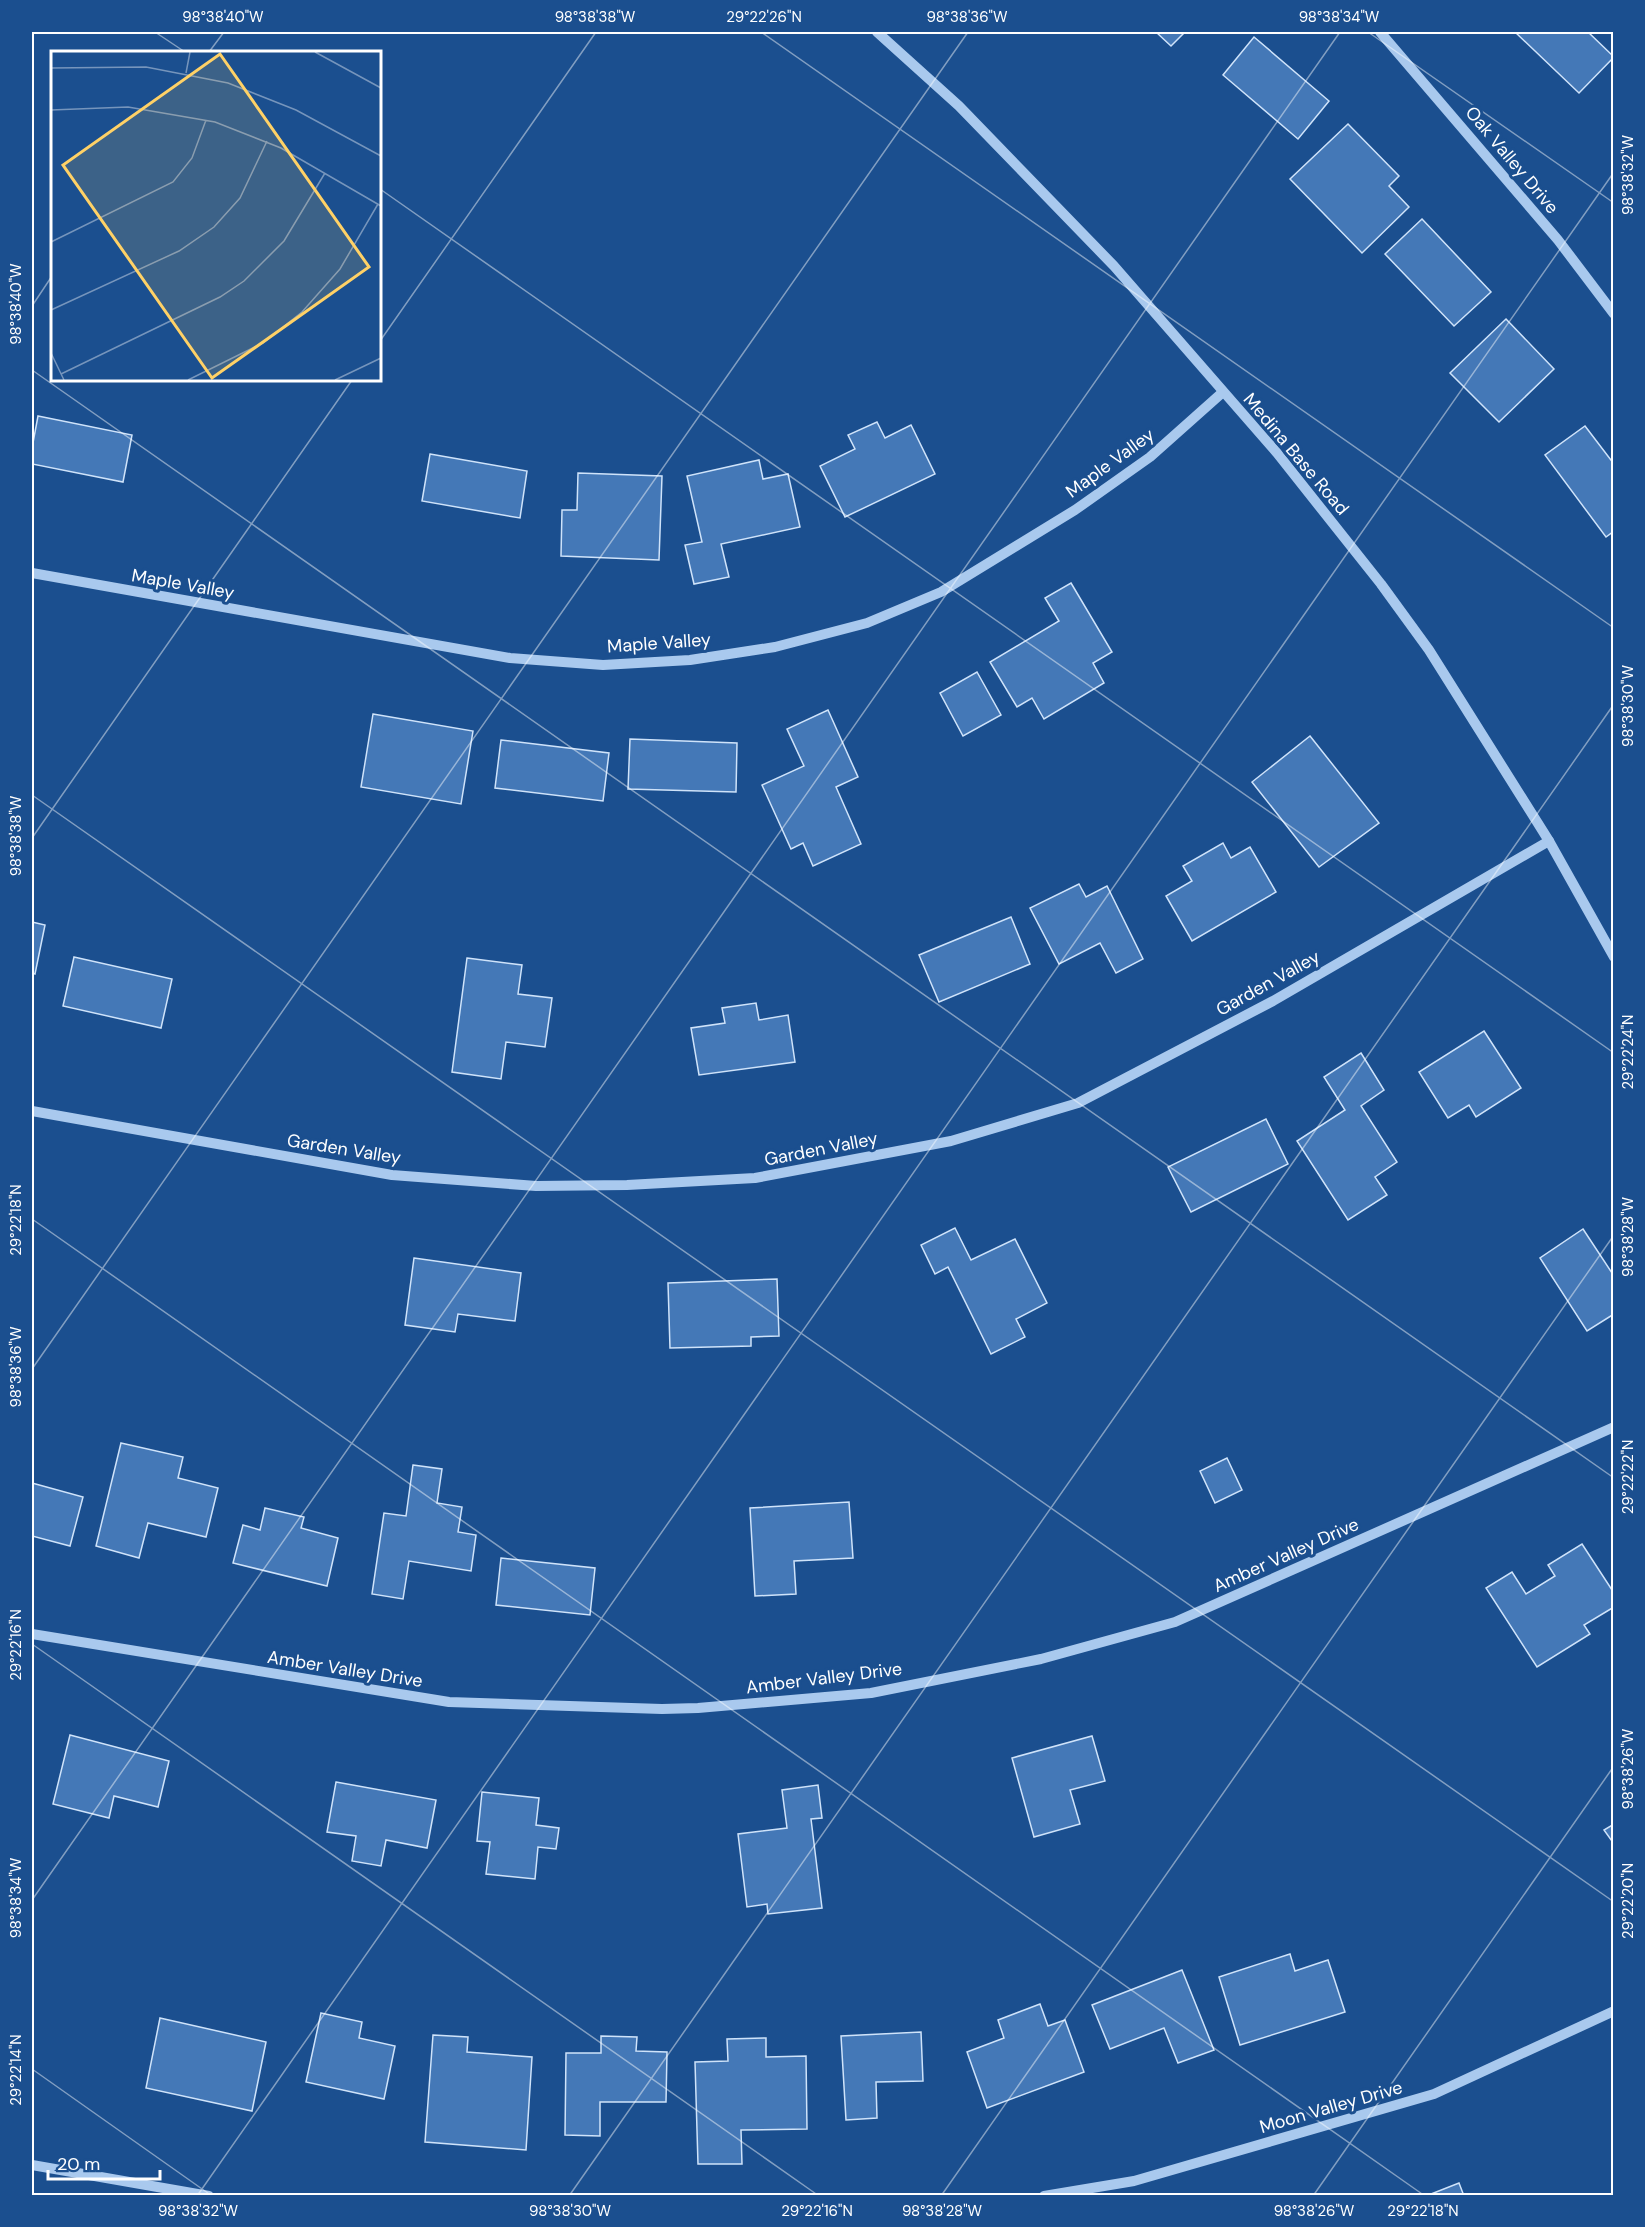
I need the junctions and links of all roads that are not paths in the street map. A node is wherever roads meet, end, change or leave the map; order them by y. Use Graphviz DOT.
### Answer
graph roads {
  1 [pos="877,32"];
  2 [pos="1380,32"];
  3 [pos="1614,314"];
  4 [pos="1223,392"];
  5 [pos="32,573"];
  6 [pos="1550,841"];
  7 [pos="1614,957"];
  8 [pos="32,1111"];
  9 [pos="1614,1427"];
  10 [pos="32,1634"];
  11 [pos="1614,2011"];
  12 [pos="32,2165"];
  13 [pos="209,2196"];
  14 [pos="1044,2196"];
  1 -- 4 [label="street, Medina Base Road"];
  2 -- 3 [label="street, Oak Valley Drive"];
  4 -- 5 [label="street, Maple Valley"];
  4 -- 6 [label="street, Medina Base Road"];
  6 -- 7 [label="street, Medina Base Road"];
  6 -- 8 [label="street, Garden Valley"];
  9 -- 10 [label="street, Amber Valley Drive"];
  11 -- 14 [label="street, Moon Valley Drive"];
  12 -- 13 [label="street"];
}
